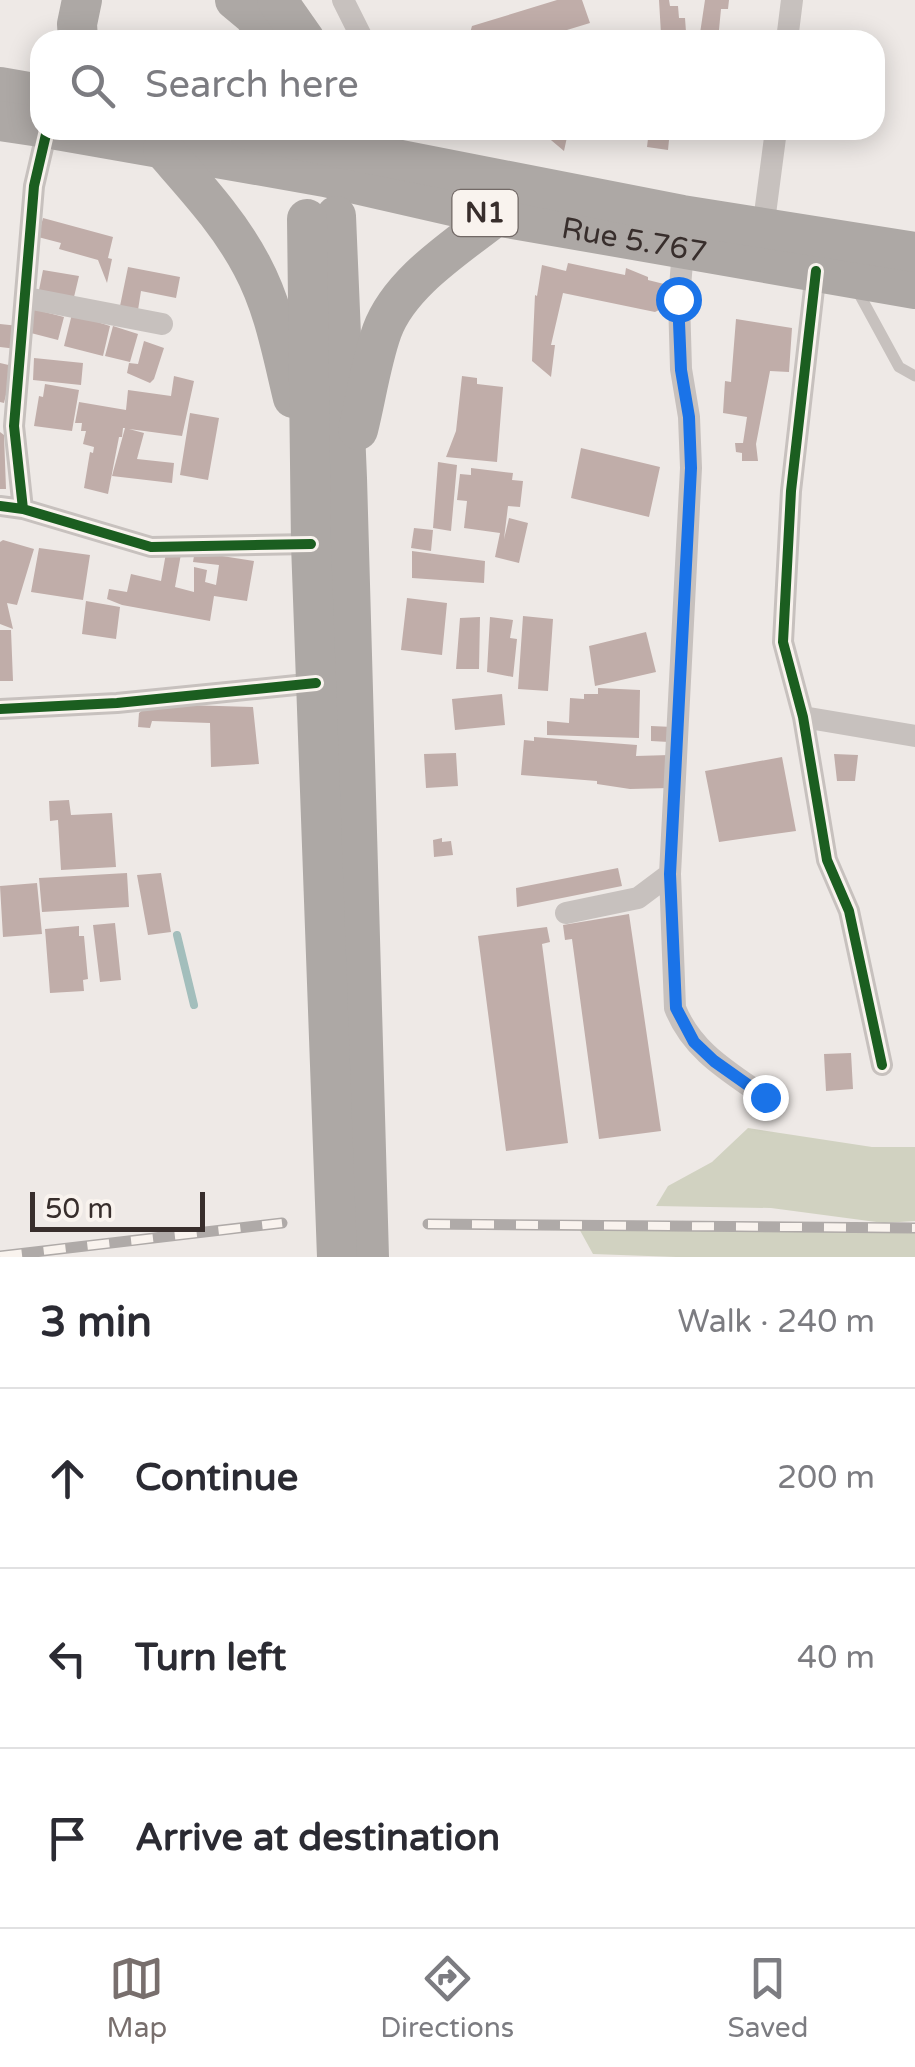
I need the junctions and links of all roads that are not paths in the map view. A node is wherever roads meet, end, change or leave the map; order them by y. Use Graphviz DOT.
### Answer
graph roads {
  1 [pos="82,0"];
  2 [pos="235,0"];
  3 [pos="277,0"];
  4 [pos="792,0"];
  5 [pos="351,2"];
  6 [pos="77,30"];
  7 [pos="264,30"];
  8 [pos="298,30"];
  9 [pos="360,30"];
  10 [pos="788,30"];
  11 [pos="0,88"];
  12 [pos="30,92"];
  13 [pos="0,120"];
  14 [pos="30,126"];
  15 [pos="41,140"];
  16 [pos="113,140"];
  17 [pos="351,140"];
  18 [pos="775,140"];
  19 [pos="382,143"];
  20 [pos="163,149"];
  21 [pos="496,216"];
  22 [pos="321,218"];
  23 [pos="764,229"];
  24 [pos="683,250"];
  25 [pos="915,252"];
  26 [pos="833,274"];
  27 [pos="915,288"];
  28 [pos="27,298"];
  29 [pos="162,324"];
  30 [pos="915,376"];
  31 [pos="7,420"];
  32 [pos="329,475"];
  33 [pos="11,507"];
  34 [pos="311,544"];
  35 [pos="316,683"];
  36 [pos="0,709"];
  37 [pos="802,717"];
  38 [pos="915,736"];
  39 [pos="670,874"];
  40 [pos="566,913"];
  41 [pos="882,1065"];
  42 [pos="765,1097"];
  43 [pos="337,1257"];
  44 [pos="368,1257"];
  1 -- 6 [label="highway"];
  2 -- 7 [label="highway"];
  3 -- 8 [label="highway"];
  4 -- 10 [label="street"];
  5 -- 9 [label="street"];
  11 -- 12 [label="highway"];
  13 -- 14 [label="highway"];
  15 -- 28 [label="street"];
  16 -- 20 [label="highway, Rue 5.767 / N1"];
  17 -- 19 [label="highway, N1"];
  18 -- 23 [label="street"];
  19 -- 23 [label="highway, N1"];
  20 -- 21 [label="highway, Rue 5.767 / N1"];
  20 -- 32 [label="highway"];
  21 -- 24 [label="highway, Rue 5.767 / N1"];
  21 -- 32 [label="highway"];
  22 -- 32 [label="highway"];
  23 -- 25 [label="highway, N1"];
  24 -- 26 [label="highway, Rue 5.767 / N1"];
  24 -- 39 [label="street"];
  26 -- 27 [label="highway, Rue 5.767 / N1"];
  26 -- 30 [label="lane"];
  26 -- 37 [label="street"];
  28 -- 29 [label="street"];
  28 -- 31 [label="street"];
  31 -- 33 [label="street"];
  32 -- 34 [label="highway"];
  32 -- 44 [label="highway"];
  33 -- 34 [label="street"];
  34 -- 35 [label="highway"];
  35 -- 36 [label="street"];
  35 -- 43 [label="highway"];
  37 -- 38 [label="street"];
  37 -- 41 [label="street"];
  39 -- 40 [label="street"];
  39 -- 42 [label="street"];
}
